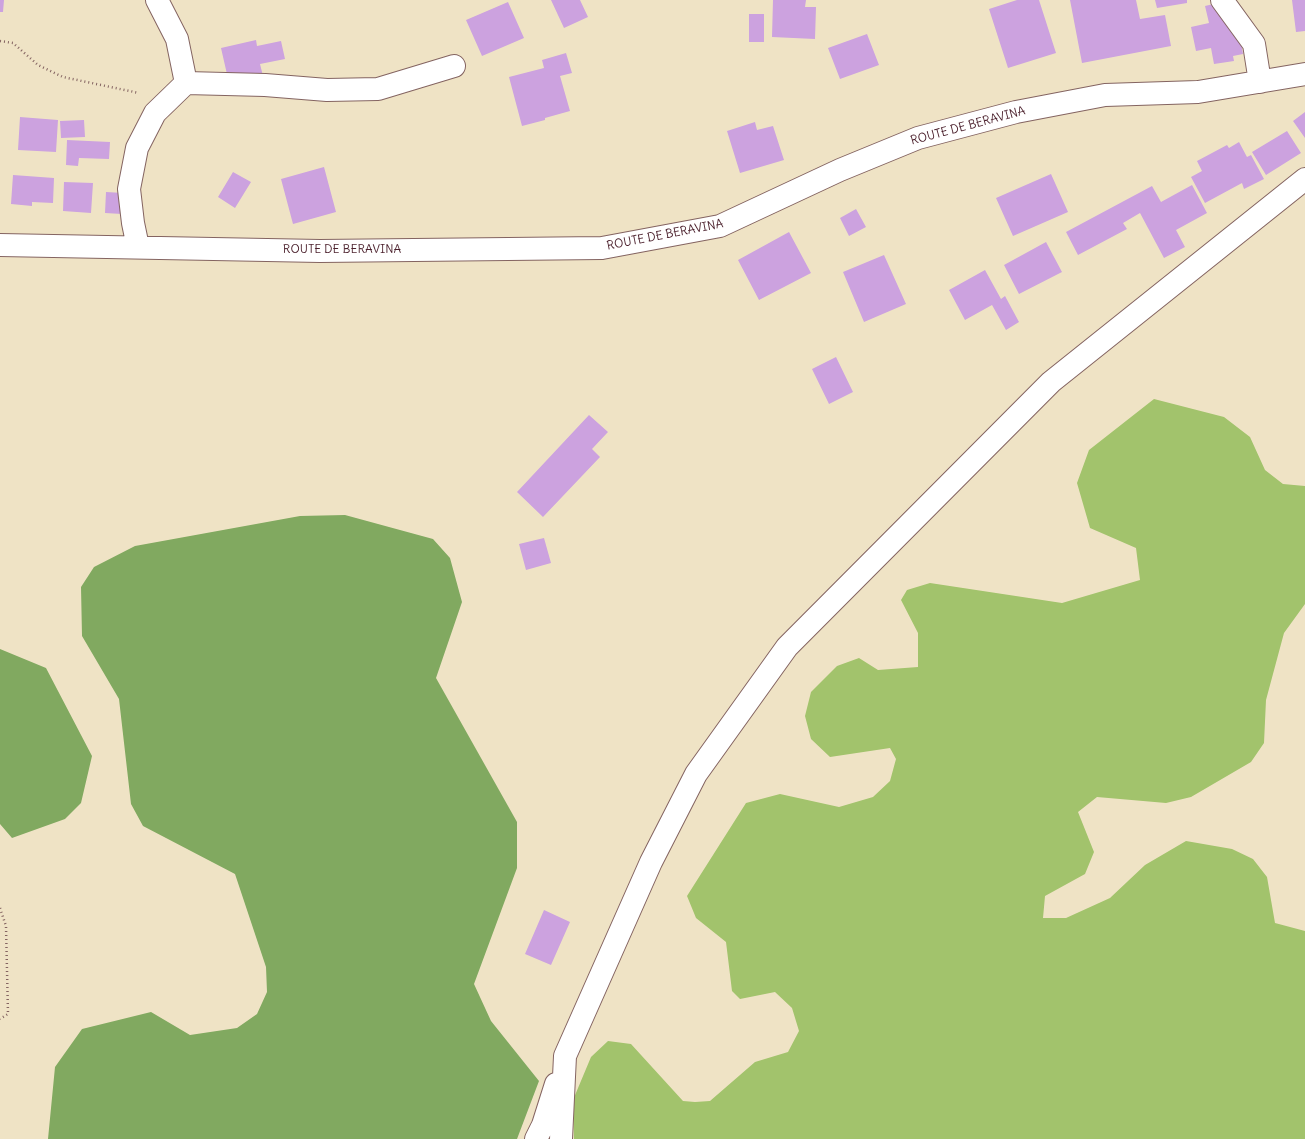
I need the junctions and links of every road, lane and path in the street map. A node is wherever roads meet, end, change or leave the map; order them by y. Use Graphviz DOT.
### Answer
graph roads {
  1 [pos="157,0"];
  2 [pos="1222,0"];
  3 [pos="0,41"];
  4 [pos="454,66"];
  5 [pos="1305,74"];
  6 [pos="1260,82"];
  7 [pos="186,83"];
  8 [pos="155,113"];
  9 [pos="1305,179"];
  10 [pos="0,245"];
  11 [pos="138,247"];
  12 [pos="0,908"];
  13 [pos="0,1019"];
  14 [pos="565,1056"];
  15 [pos="536,1139"];
  16 [pos="561,1139"];
  1 -- 7 [label="street"];
  2 -- 6 [label="street"];
  3 -- 8 [label="path"];
  4 -- 7 [label="street"];
  5 -- 6 [label="street, ROUTE DE BERAVINA"];
  6 -- 11 [label="street, ROUTE DE BERAVINA"];
  7 -- 8 [label="street"];
  8 -- 11 [label="street"];
  9 -- 14 [label="street"];
  10 -- 11 [label="street, ROUTE DE BERAVINA"];
  12 -- 13 [label="path"];
  14 -- 15 [label="street"];
  14 -- 16 [label="street"];
}
